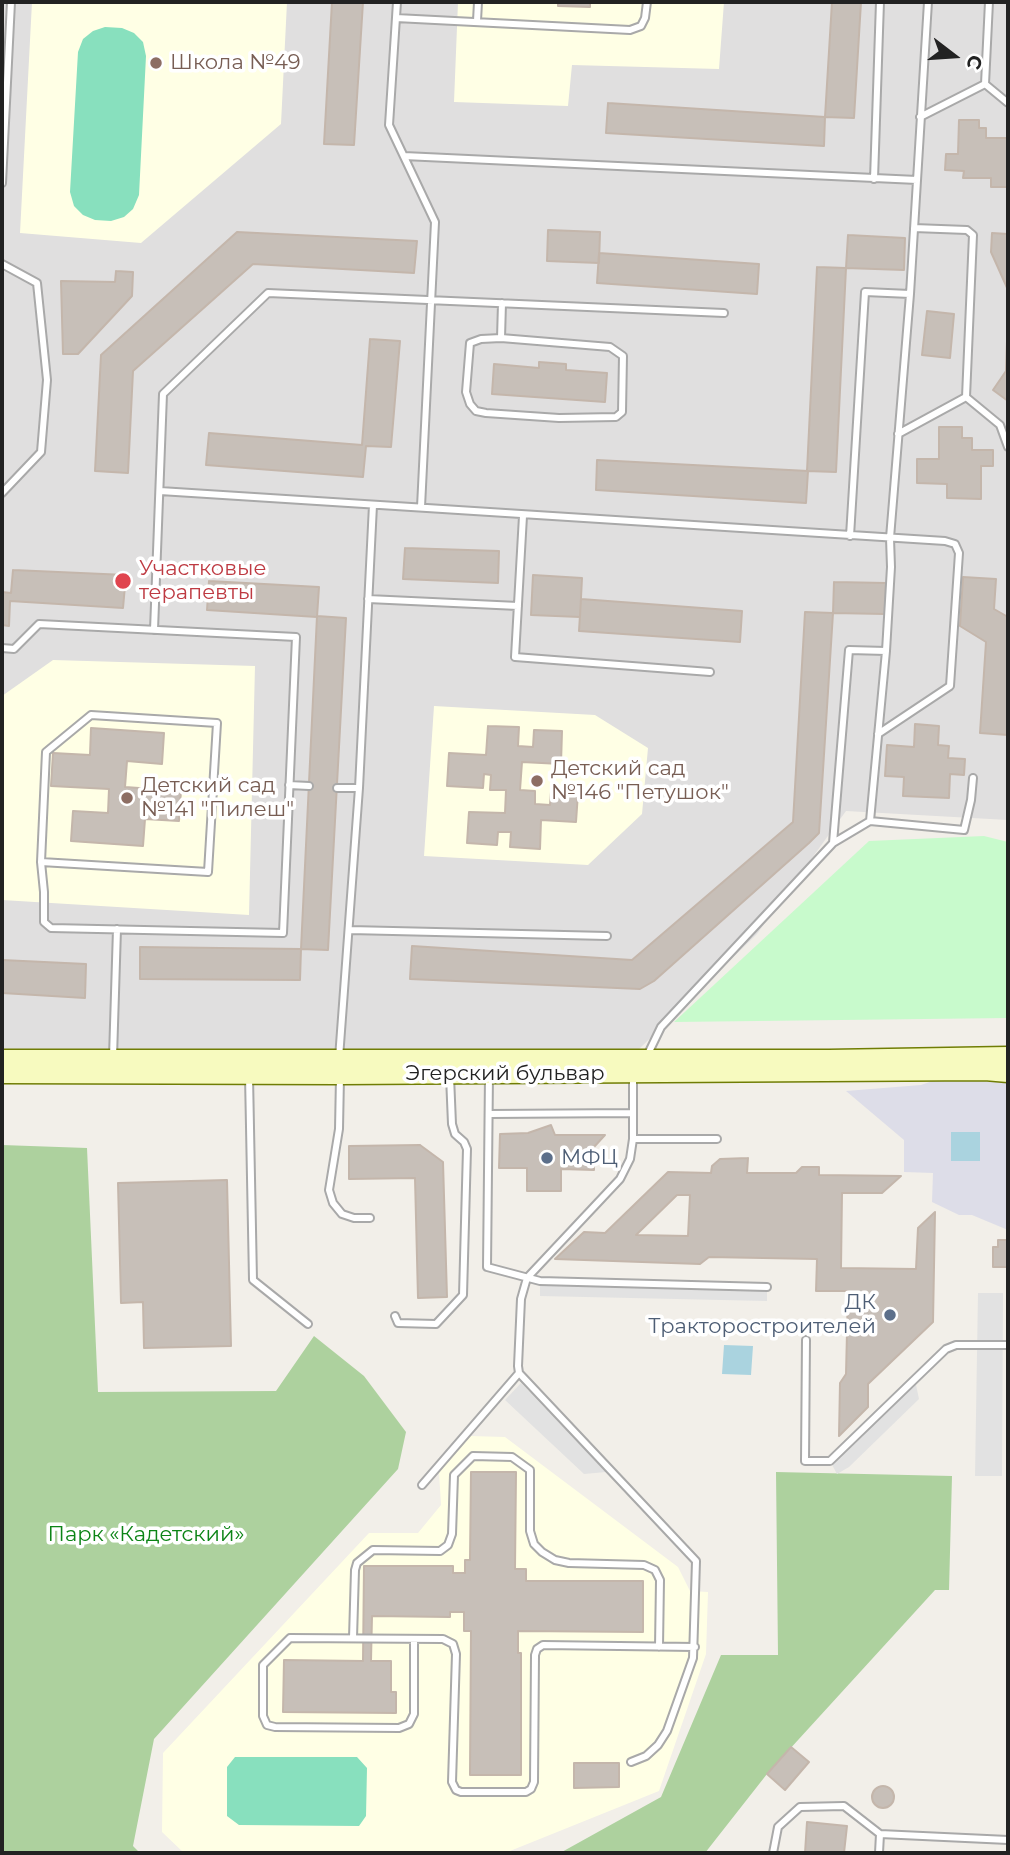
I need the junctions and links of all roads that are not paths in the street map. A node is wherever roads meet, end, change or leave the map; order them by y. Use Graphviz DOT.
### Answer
graph roads {
  1 [pos="11,2"];
  2 [pos="397,2"];
  3 [pos="478,2"];
  4 [pos="647,2"];
  5 [pos="880,2"];
  6 [pos="928,2"];
  7 [pos="989,2"];
  8 [pos="396,18"];
  9 [pos="477,21"];
  10 [pos="985,84"];
  11 [pos="1008,103"];
  12 [pos="920,117"];
  13 [pos="404,156"];
  14 [pos="874,179"];
  15 [pos="917,180"];
  16 [pos="2,183"];
  17 [pos="914,228"];
  18 [pos="2,264"];
  19 [pos="909,294"];
  20 [pos="431,300"];
  21 [pos="502,303"];
  22 [pos="724,313"];
  23 [pos="501,338"];
  24 [pos="966,397"];
  25 [pos="898,434"];
  26 [pos="1008,447"];
  27 [pos="160,491"];
  28 [pos="2,493"];
  29 [pos="373,505"];
  30 [pos="421,507"];
  31 [pos="523,516"];
  32 [pos="850,536"];
  33 [pos="890,538"];
  34 [pos="368,599"];
  35 [pos="518,606"];
  36 [pos="154,630"];
  37 [pos="2,648"];
  38 [pos="886,652"];
  39 [pos="710,671"];
  40 [pos="878,734"];
  41 [pos="973,778"];
  42 [pos="289,785"];
  43 [pos="309,786"];
  44 [pos="337,788"];
  45 [pos="359,788"];
  46 [pos="870,821"];
  47 [pos="833,843"];
  48 [pos="41,862"];
  49 [pos="117,929"];
  50 [pos="350,930"];
  51 [pos="607,936"];
  52 [pos="1008,1056"];
  53 [pos="2,1059"];
  54 [pos="639,1065"];
  55 [pos="450,1066"];
  56 [pos="489,1066"];
  57 [pos="113,1067"];
  58 [pos="339,1067"];
  59 [pos="1008,1073"];
  60 [pos="2,1074"];
  61 [pos="249,1074"];
  62 [pos="633,1113"];
  63 [pos="489,1114"];
  64 [pos="634,1139"];
  65 [pos="717,1139"];
  66 [pos="370,1219"];
  67 [pos="527,1278"];
  68 [pos="767,1287"];
  69 [pos="394,1316"];
  70 [pos="309,1324"];
  71 [pos="806,1340"];
  72 [pos="1008,1345"];
  73 [pos="519,1373"];
  74 [pos="422,1485"];
  75 [pos="353,1638"];
  76 [pos="414,1639"];
  77 [pos="659,1647"];
  78 [pos="695,1647"];
  79 [pos="631,1762"];
  80 [pos="880,1834"];
  81 [pos="1008,1840"];
  82 [pos="773,1853"];
  83 [pos="879,1853"];
  1 -- 16 [label="lane"];
  2 -- 8 [label="lane"];
  3 -- 9 [label="lane"];
  4 -- 9 [label="lane"];
  5 -- 14 [label="lane"];
  6 -- 12 [label="lane"];
  7 -- 10 [label="lane"];
  8 -- 9 [label="lane"];
  8 -- 13 [label="lane"];
  10 -- 11 [label="lane"];
  10 -- 12 [label="lane"];
  12 -- 15 [label="lane"];
  13 -- 14 [label="lane"];
  13 -- 20 [label="lane"];
  14 -- 15 [label="lane"];
  15 -- 17 [label="lane"];
  17 -- 19 [label="lane"];
  17 -- 24 [label="lane"];
  18 -- 28 [label="lane"];
  19 -- 25 [label="lane"];
  19 -- 32 [label="lane"];
  20 -- 21 [label="lane"];
  20 -- 27 [label="lane"];
  20 -- 30 [label="lane"];
  21 -- 22 [label="lane"];
  21 -- 23 [label="lane"];
  23 -- 23 [label="lane"];
  24 -- 25 [label="lane"];
  24 -- 26 [label="lane"];
  25 -- 33 [label="lane"];
  27 -- 29 [label="lane"];
  27 -- 36 [label="lane"];
  29 -- 30 [label="lane"];
  29 -- 34 [label="lane"];
  30 -- 31 [label="lane"];
  31 -- 32 [label="lane"];
  31 -- 35 [label="lane"];
  32 -- 33 [label="lane"];
  33 -- 38 [label="lane"];
  33 -- 40 [label="lane"];
  34 -- 35 [label="lane"];
  34 -- 45 [label="lane"];
  35 -- 39 [label="lane"];
  36 -- 37 [label="lane"];
  36 -- 42 [label="lane"];
  38 -- 40 [label="lane"];
  38 -- 47 [label="lane"];
  40 -- 46 [label="lane"];
  41 -- 46 [label="lane"];
  42 -- 43 [label="lane"];
  42 -- 49 [label="lane"];
  44 -- 45 [label="lane"];
  45 -- 50 [label="lane"];
  46 -- 47 [label="lane"];
  47 -- 54 [label="lane"];
  48 -- 48 [label="lane"];
  48 -- 49 [label="lane"];
  49 -- 57 [label="lane"];
  50 -- 51 [label="lane"];
  50 -- 58 [label="lane"];
  52 -- 54 [label="main road, Эгерский бульвар"];
  53 -- 57 [label="main road, Эгерский бульвар"];
  54 -- 56 [label="main road, Эгерский бульвар"];
  54 -- 59 [label="main road, Эгерский бульвар"];
  54 -- 62 [label="lane"];
  55 -- 56 [label="main road, Эгерский бульвар"];
  55 -- 58 [label="main road, Эгерский бульвар"];
  55 -- 69 [label="lane"];
  56 -- 63 [label="lane"];
  57 -- 58 [label="main road, Эгерский бульвар"];
  57 -- 60 [label="main road, Эгерский бульвар"];
  57 -- 61 [label="main road, Эгерский бульвар"];
  58 -- 61 [label="main road, Эгерский бульвар"];
  58 -- 66 [label="lane"];
  61 -- 70 [label="lane"];
  62 -- 63 [label="lane"];
  62 -- 64 [label="lane"];
  63 -- 67 [label="lane"];
  64 -- 65 [label="lane"];
  64 -- 67 [label="lane"];
  67 -- 68 [label="lane"];
  67 -- 73 [label="lane"];
  71 -- 72 [label="lane"];
  73 -- 74 [label="lane"];
  73 -- 78 [label="lane"];
  75 -- 76 [label="lane"];
  75 -- 76 [label="lane"];
  75 -- 77 [label="lane"];
  76 -- 77 [label="lane"];
  77 -- 78 [label="lane"];
  78 -- 79 [label="lane"];
  80 -- 81 [label="lane"];
  80 -- 82 [label="lane"];
  80 -- 83 [label="lane"];
}
